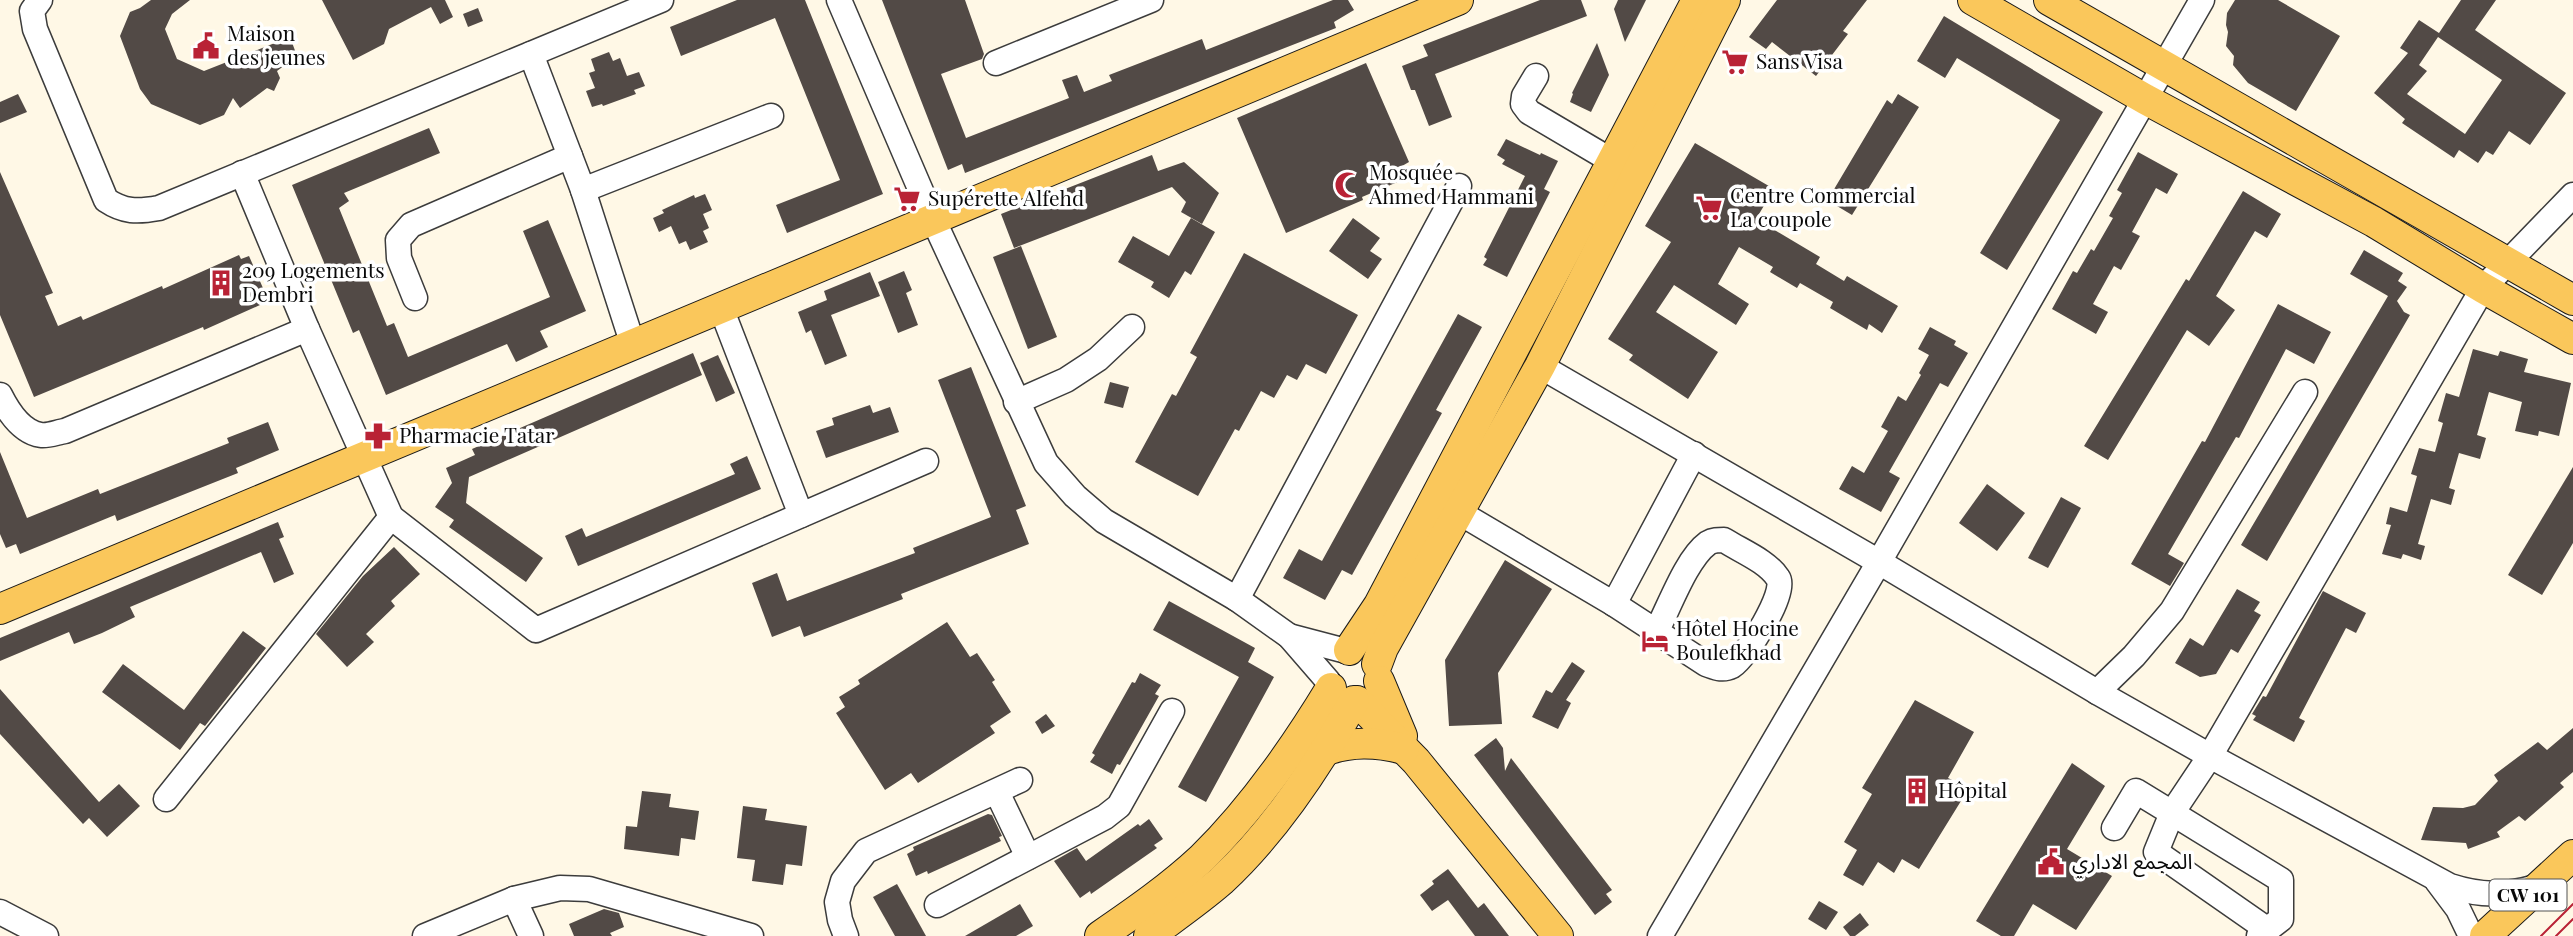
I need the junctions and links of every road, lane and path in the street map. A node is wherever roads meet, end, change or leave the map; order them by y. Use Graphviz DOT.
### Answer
graph roads {
  1 [pos="40,0"];
  2 [pos="661,0"];
  3 [pos="839,0"];
  4 [pos="1151,0"];
  5 [pos="1458,0"];
  6 [pos="1697,0"];
  7 [pos="1725,0"];
  8 [pos="1973,0"];
  9 [pos="2049,0"];
  10 [pos="2202,0"];
  11 [pos="531,54"];
  12 [pos="996,64"];
  13 [pos="2164,66"];
  14 [pos="1536,76"];
  15 [pos="2145,99"];
  16 [pos="771,116"];
  17 [pos="570,156"];
  18 [pos="1612,161"];
  19 [pos="242,173"];
  20 [pos="1459,187"];
  21 [pos="583,190"];
  22 [pos="2573,195"];
  23 [pos="933,219"];
  24 [pos="2507,261"];
  25 [pos="2483,288"];
  26 [pos="415,298"];
  27 [pos="2573,300"];
  28 [pos="721,308"];
  29 [pos="1132,327"];
  30 [pos="307,329"];
  31 [pos="2573,339"];
  32 [pos="633,345"];
  33 [pos="1540,366"];
  34 [pos="2305,392"];
  35 [pos="0,395"];
  36 [pos="1016,402"];
  37 [pos="1694,454"];
  38 [pos="365,456"];
  39 [pos="926,461"];
  40 [pos="1460,513"];
  41 [pos="801,515"];
  42 [pos="391,517"];
  43 [pos="1879,562"];
  44 [pos="1237,599"];
  45 [pos="1614,604"];
  46 [pos="0,609"];
  47 [pos="1656,632"];
  48 [pos="1289,636"];
  49 [pos="1348,651"];
  50 [pos="1354,686"];
  51 [pos="2097,692"];
  52 [pos="1172,711"];
  53 [pos="1324,751"];
  54 [pos="1410,755"];
  55 [pos="2210,756"];
  56 [pos="1020,780"];
  57 [pos="997,792"];
  58 [pos="166,799"];
  59 [pos="2172,813"];
  60 [pos="2114,828"];
  61 [pos="2573,855"];
  62 [pos="1028,857"];
  63 [pos="2432,875"];
  64 [pos="2536,887"];
  65 [pos="514,899"];
  66 [pos="937,905"];
  67 [pos="0,912"];
  68 [pos="2263,933"];
  69 [pos="46,936"];
  70 [pos="425,936"];
  71 [pos="531,936"];
  72 [pos="751,936"];
  73 [pos="846,936"];
  74 [pos="1100,936"];
  75 [pos="1149,936"];
  76 [pos="1558,936"];
  77 [pos="1660,936"];
  78 [pos="2471,936"];
  79 [pos="2485,936"];
  1 -- 19 [label="street"];
  2 -- 11 [label="street"];
  3 -- 23 [label="street"];
  4 -- 12 [label="street"];
  5 -- 23 [label="main road"];
  6 -- 18 [label="main road"];
  7 -- 33 [label="main road"];
  8 -- 15 [label="main road"];
  9 -- 13 [label="main road"];
  10 -- 13 [label="street"];
  11 -- 17 [label="street"];
  11 -- 19 [label="street"];
  13 -- 15 [label="street"];
  13 -- 24 [label="main road"];
  14 -- 18 [label="street"];
  15 -- 25 [label="main road"];
  15 -- 43 [label="street"];
  16 -- 21 [label="street"];
  17 -- 21 [label="street"];
  17 -- 26 [label="street"];
  18 -- 49 [label="main road"];
  19 -- 30 [label="street"];
  20 -- 44 [label="street"];
  21 -- 32 [label="street"];
  22 -- 24 [label="street"];
  23 -- 28 [label="main road"];
  23 -- 36 [label="street"];
  24 -- 25 [label="street"];
  24 -- 27 [label="main road"];
  25 -- 31 [label="main road"];
  25 -- 55 [label="street"];
  28 -- 32 [label="main road"];
  28 -- 41 [label="street"];
  29 -- 36 [label="street"];
  30 -- 35 [label="street"];
  30 -- 38 [label="street"];
  32 -- 38 [label="main road"];
  33 -- 37 [label="street"];
  33 -- 40 [label="main road"];
  34 -- 51 [label="street"];
  36 -- 44 [label="street"];
  37 -- 43 [label="street"];
  37 -- 45 [label="street"];
  38 -- 42 [label="street"];
  38 -- 46 [label="main road"];
  39 -- 41 [label="street"];
  40 -- 45 [label="street"];
  40 -- 50 [label="main road"];
  41 -- 42 [label="street"];
  42 -- 58 [label="street"];
  43 -- 51 [label="street"];
  43 -- 77 [label="street"];
  44 -- 48 [label="street"];
  45 -- 47 [label="street"];
  47 -- 47 [label="street"];
  48 -- 49 [label="street"];
  48 -- 50 [label="street"];
  49 -- 50 [label="main road"];
  50 -- 53 [label="main road"];
  50 -- 54 [label="main road"];
  50 -- 74 [label="main road"];
  51 -- 55 [label="street"];
  52 -- 62 [label="street"];
  53 -- 54 [label="main road"];
  53 -- 75 [label="main road"];
  54 -- 76 [label="main road"];
  55 -- 59 [label="street"];
  55 -- 63 [label="street"];
  56 -- 57 [label="street"];
  57 -- 62 [label="street"];
  57 -- 73 [label="street"];
  59 -- 60 [label="street"];
  59 -- 68 [label="street"];
  59 -- 68 [label="street"];
  61 -- 64 [label="main road, CW 101"];
  62 -- 66 [label="street"];
  63 -- 64 [label="street"];
  63 -- 78 [label="street"];
  64 -- 79 [label="main road, CW 101"];
  65 -- 70 [label="street"];
  65 -- 71 [label="street"];
  65 -- 72 [label="street"];
  67 -- 69 [label="street"];
}
